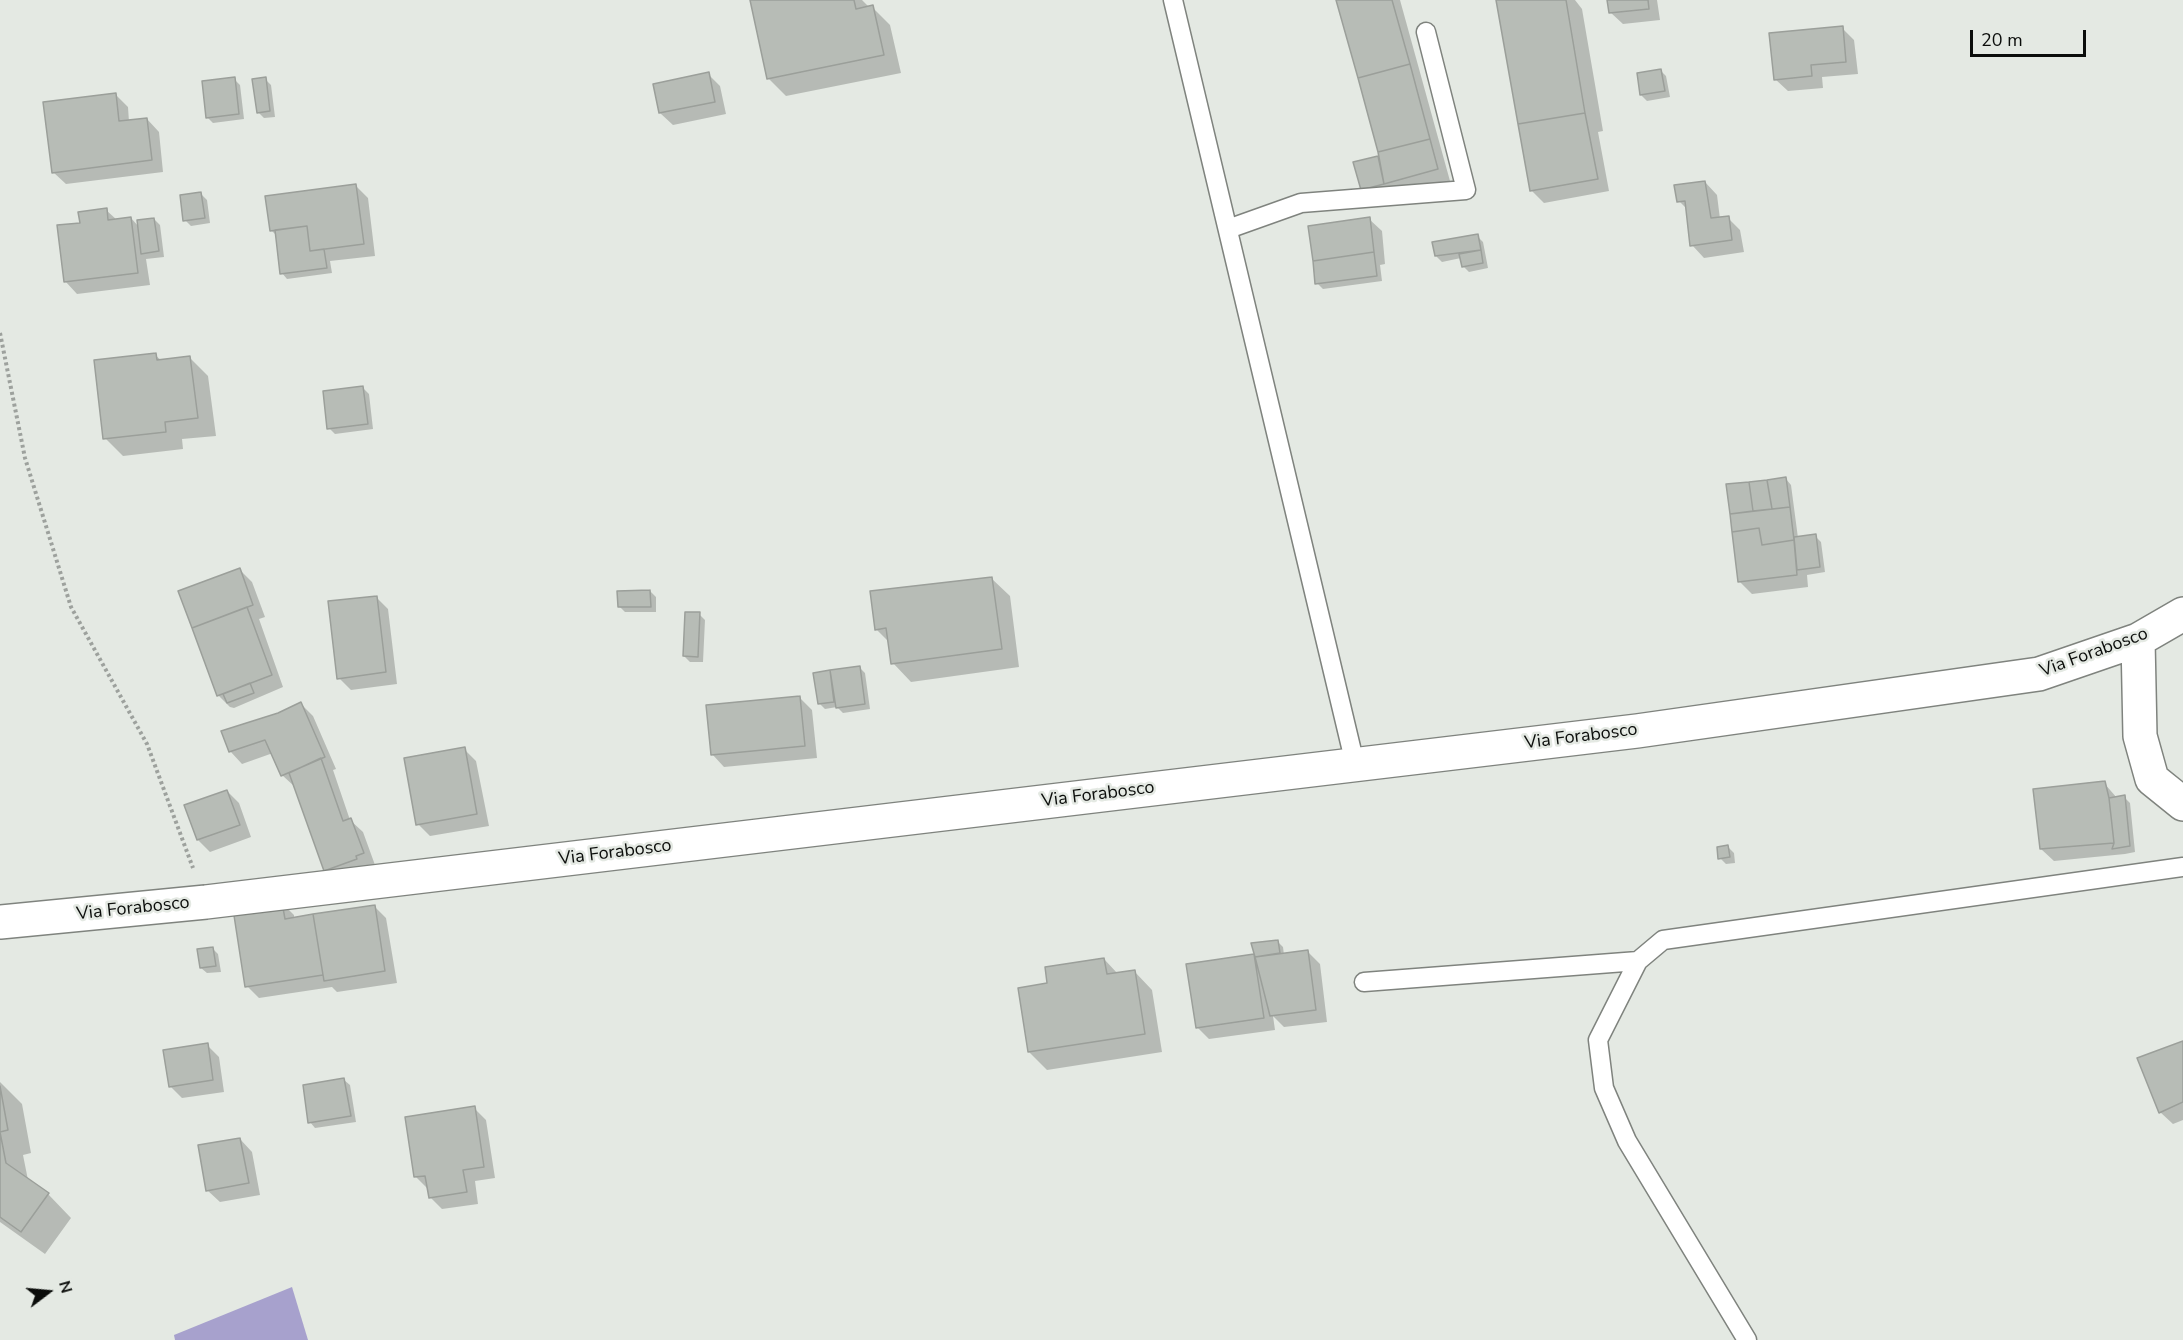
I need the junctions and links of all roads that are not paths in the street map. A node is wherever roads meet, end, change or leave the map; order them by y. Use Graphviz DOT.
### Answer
graph roads {
  1 [pos="1173,0"];
  2 [pos="1426,32"];
  3 [pos="1228,229"];
  4 [pos="2183,614"];
  5 [pos="2138,640"];
  6 [pos="1355,764"];
  7 [pos="2183,804"];
  8 [pos="2183,867"];
  9 [pos="0,922"];
  10 [pos="1638,961"];
  11 [pos="1364,982"];
  12 [pos="1747,1340"];
  1 -- 3 [label="lane"];
  2 -- 3 [label="lane"];
  3 -- 6 [label="lane"];
  4 -- 5 [label="street, Via Forabosco"];
  5 -- 6 [label="street, Via Forabosco"];
  5 -- 7 [label="street"];
  6 -- 9 [label="street, Via Forabosco"];
  8 -- 10 [label="lane"];
  10 -- 11 [label="lane"];
  10 -- 12 [label="lane"];
}
